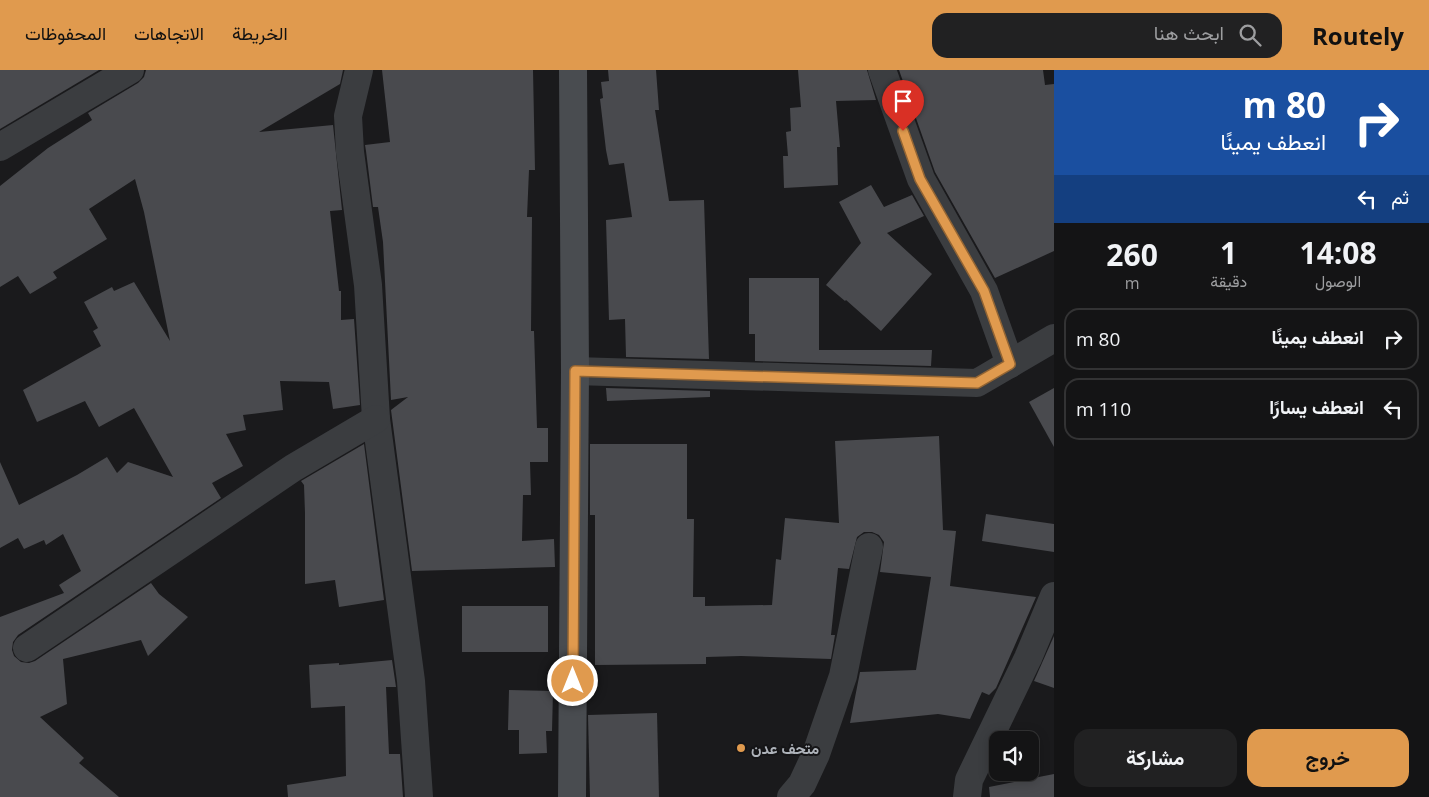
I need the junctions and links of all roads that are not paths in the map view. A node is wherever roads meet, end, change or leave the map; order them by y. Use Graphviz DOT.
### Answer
graph roads {
  1 [pos="130,70"];
  2 [pos="360,70"];
  3 [pos="573,70"];
  4 [pos="882,70"];
  5 [pos="0,146"];
  6 [pos="1054,338"];
  7 [pos="1010,364"];
  8 [pos="575,371"];
  9 [pos="376,419"];
  10 [pos="869,547"];
  11 [pos="1054,596"];
  12 [pos="27,648"];
  13 [pos="419,797"];
  14 [pos="572,797"];
  15 [pos="791,797"];
  16 [pos="967,797"];
  1 -- 5 [label="street"];
  2 -- 9 [label="street"];
  3 -- 8 [label="street"];
  4 -- 7 [label="street"];
  6 -- 7 [label="street"];
  7 -- 8 [label="street"];
  8 -- 14 [label="street"];
  9 -- 12 [label="street"];
  9 -- 13 [label="street"];
  10 -- 15 [label="street"];
  11 -- 16 [label="street"];
}
